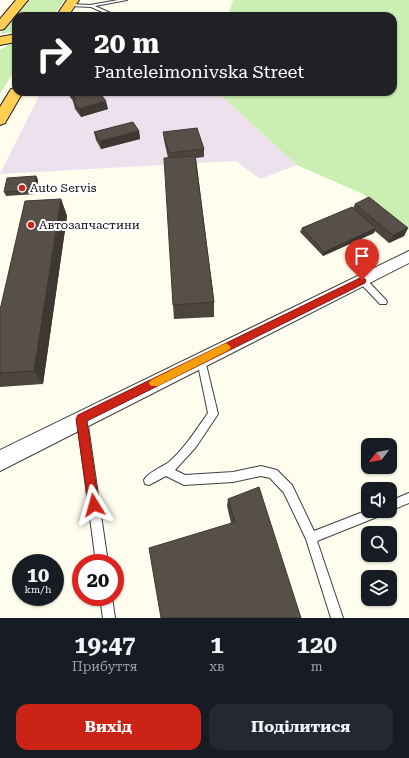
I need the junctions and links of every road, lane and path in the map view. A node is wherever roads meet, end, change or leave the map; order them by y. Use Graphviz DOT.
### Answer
graph roads {
  1 [pos="22,0"];
  2 [pos="125,0"];
  3 [pos="71,2"];
  4 [pos="90,6"];
  5 [pos="65,12"];
  6 [pos="105,12"];
  7 [pos="4,16"];
  8 [pos="0,26"];
  9 [pos="12,39"];
  10 [pos="0,41"];
  11 [pos="14,96"];
  12 [pos="0,120"];
  13 [pos="409,256"];
  14 [pos="362,280"];
  15 [pos="383,302"];
  16 [pos="201,360"];
  17 [pos="82,419"];
  18 [pos="0,461"];
  19 [pos="167,471"];
  20 [pos="149,480"];
  21 [pos="409,498"];
  22 [pos="397,503"];
  23 [pos="361,518"];
  24 [pos="311,538"];
  25 [pos="101,554"];
  26 [pos="107,606"];
  27 [pos="109,618"];
  28 [pos="337,618"];
  1 -- 7 [label="highway"];
  2 -- 4 [label="lane"];
  3 -- 4 [label="lane"];
  3 -- 5 [label="highway"];
  4 -- 6 [label="lane"];
  7 -- 8 [label="highway"];
  9 -- 10 [label="highway"];
  11 -- 12 [label="highway"];
  13 -- 14 [label="street"];
  14 -- 15 [label="lane"];
  14 -- 16 [label="street"];
  16 -- 17 [label="street"];
  16 -- 19 [label="lane"];
  17 -- 18 [label="street"];
  17 -- 25 [label="lane"];
  19 -- 20 [label="lane"];
  19 -- 24 [label="lane"];
  21 -- 22 [label="lane"];
  23 -- 24 [label="lane"];
  24 -- 28 [label="lane"];
  26 -- 27 [label="lane"];
}
